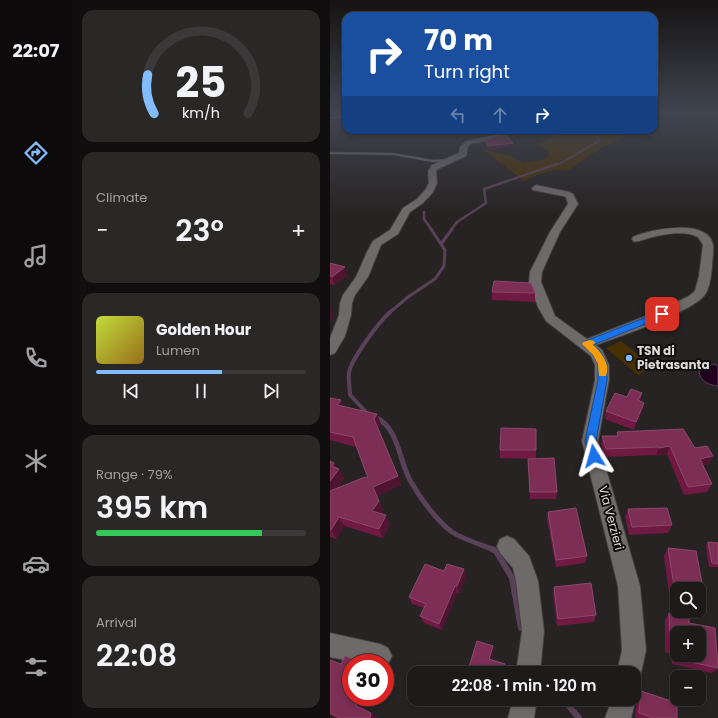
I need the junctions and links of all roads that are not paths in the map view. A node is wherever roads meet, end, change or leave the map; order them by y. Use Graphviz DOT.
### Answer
graph roads {
  1 [pos="464,147"];
  2 [pos="330,153"];
  3 [pos="454,159"];
  4 [pos="536,188"];
  5 [pos="636,239"];
  6 [pos="586,344"];
  7 [pos="330,350"];
  8 [pos="507,546"];
  9 [pos="330,645"];
  10 [pos="371,654"];
  11 [pos="529,666"];
  12 [pos="631,666"];
  13 [pos="524,706"];
  14 [pos="622,706"];
  15 [pos="521,718"];
  16 [pos="618,718"];
  1 -- 3 [label="street"];
  2 -- 3 [label="lane"];
  3 -- 7 [label="street"];
  4 -- 6 [label="street, Via Verzieri"];
  5 -- 6 [label="street"];
  6 -- 12 [label="street, Via Verzieri"];
  8 -- 11 [label="street"];
  9 -- 10 [label="street"];
  13 -- 15 [label="street"];
  14 -- 16 [label="street"];
}
